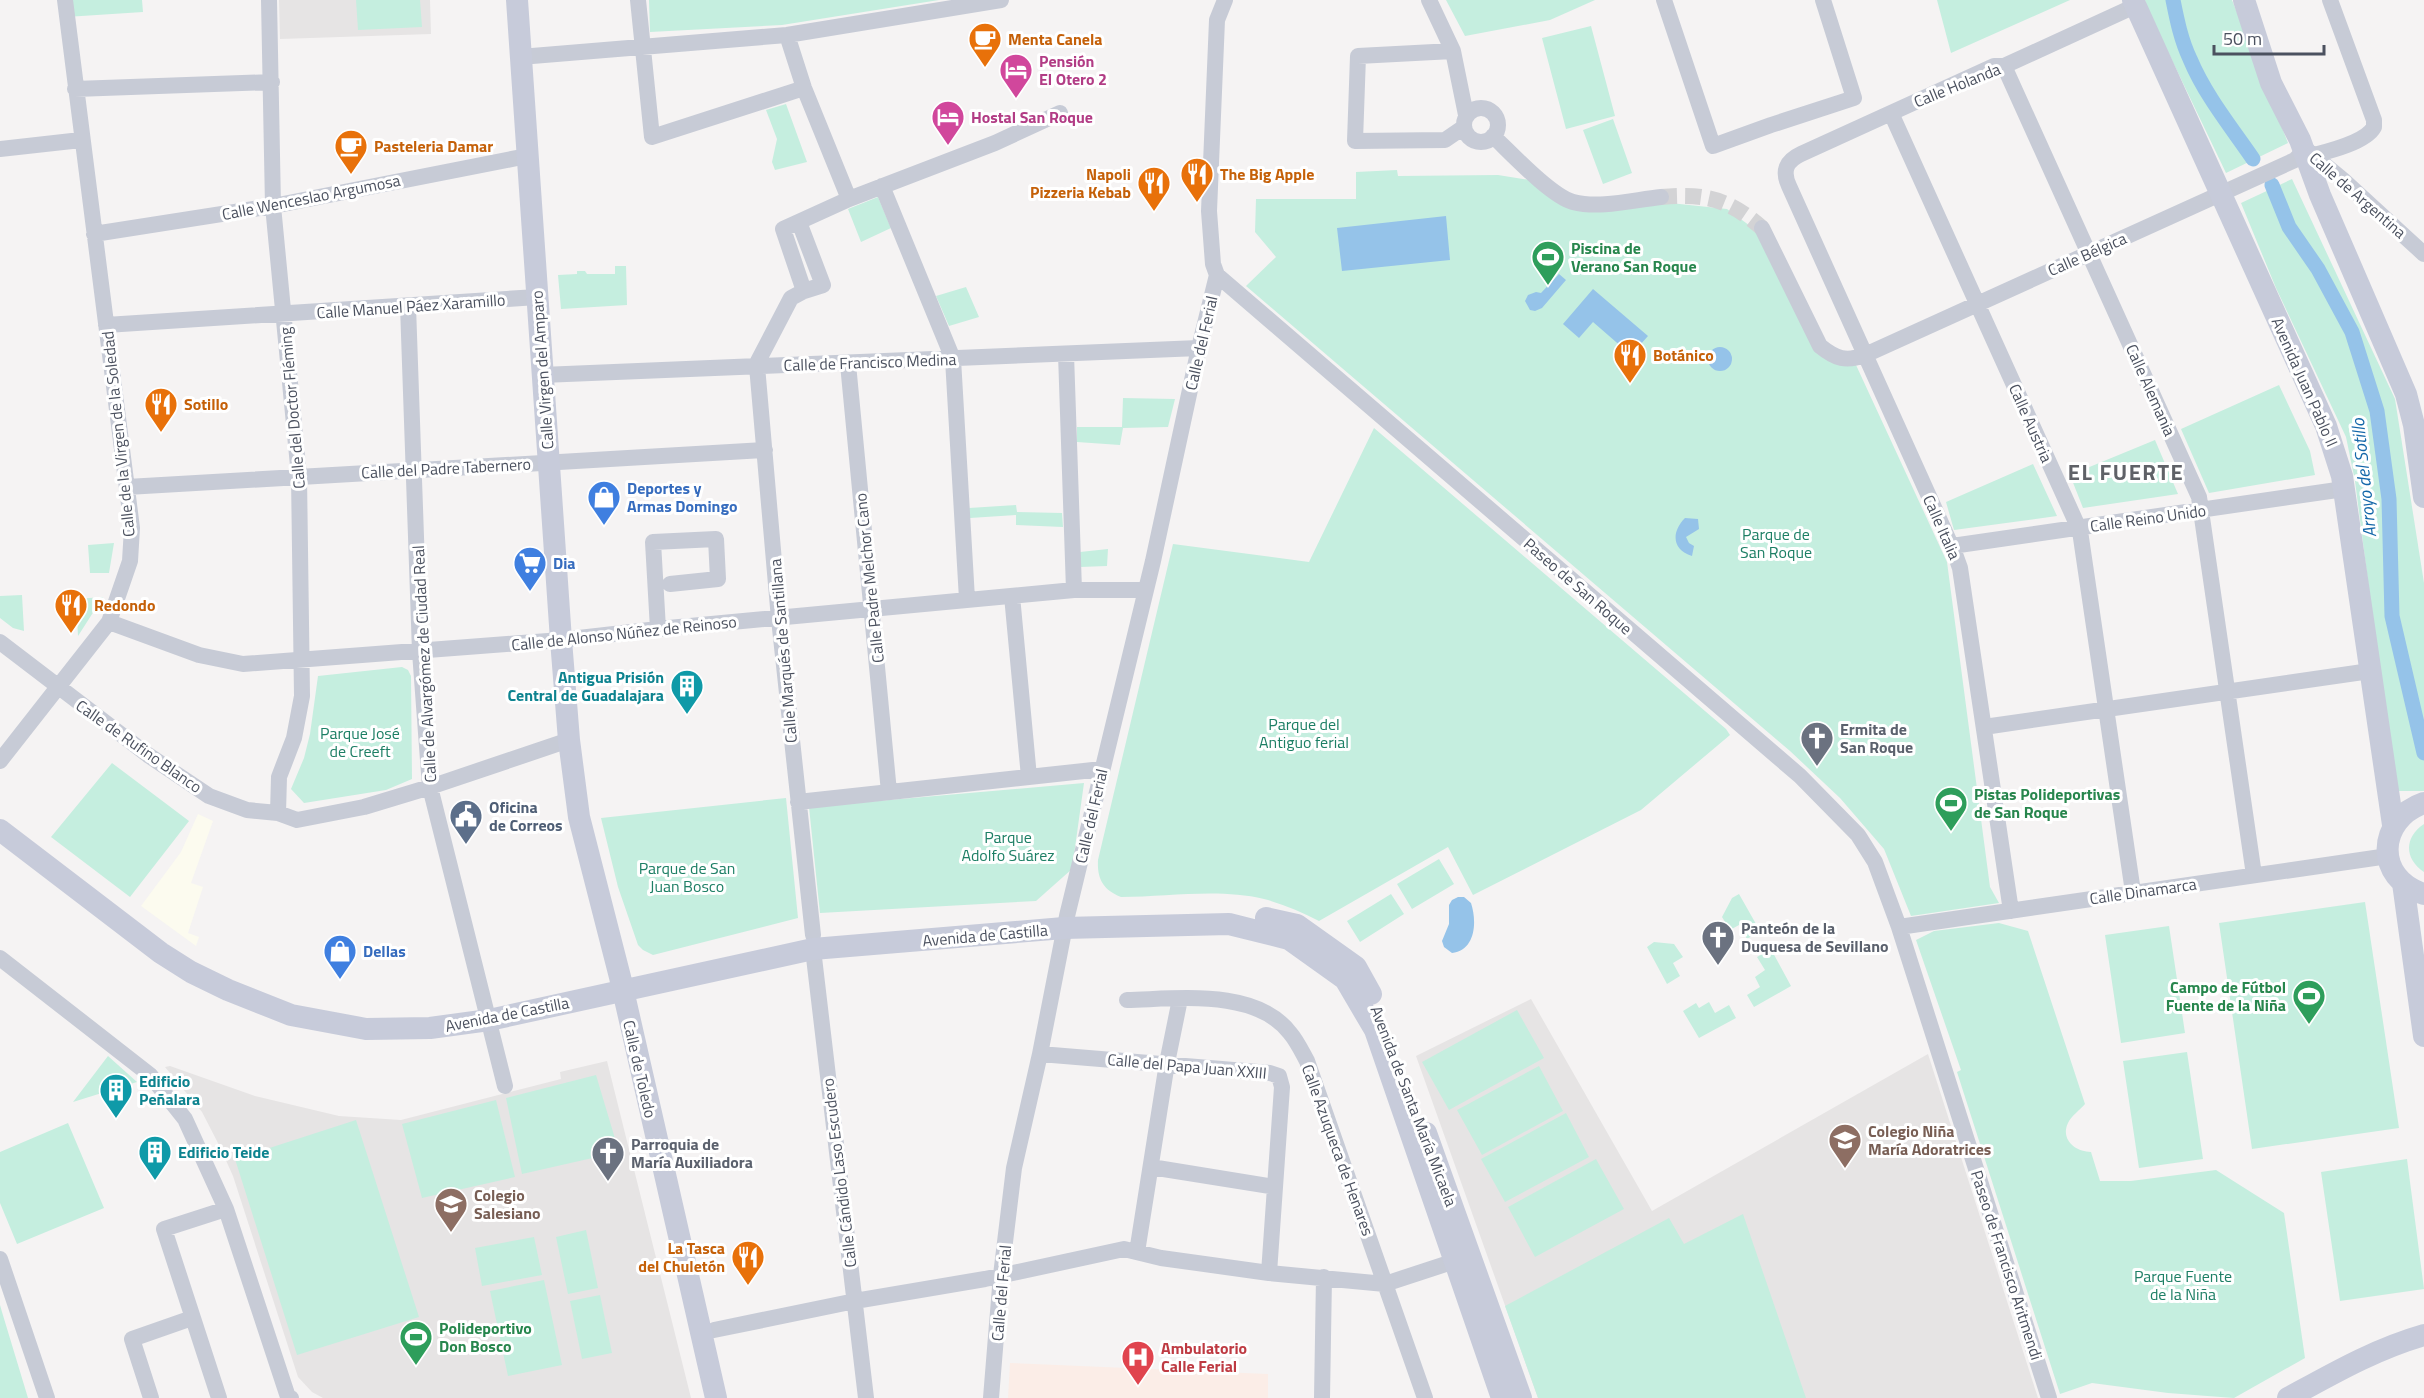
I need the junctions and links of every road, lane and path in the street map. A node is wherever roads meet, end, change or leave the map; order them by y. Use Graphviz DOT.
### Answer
graph roads {
  1 [pos="65,0"];
  2 [pos="269,0"];
  3 [pos="517,0"];
  4 [pos="638,0"];
  5 [pos="1001,0"];
  6 [pos="1224,0"];
  7 [pos="1430,0"];
  8 [pos="1664,0"];
  9 [pos="1823,0"];
  10 [pos="2244,0"];
  11 [pos="2330,0"];
  12 [pos="2134,3"];
  13 [pos="786,35"];
  14 [pos="644,48"];
  15 [pos="1453,51"];
  16 [pos="520,57"];
  17 [pos="2004,66"];
  18 [pos="273,82"];
  19 [pos="804,88"];
  20 [pos="75,89"];
  21 [pos="1060,113"];
  22 [pos="1891,113"];
  23 [pos="1465,121"];
  24 [pos="1493,136"];
  25 [pos="81,140"];
  26 [pos="0,149"];
  27 [pos="2308,151"];
  28 [pos="527,156"];
  29 [pos="1785,171"];
  30 [pos="882,186"];
  31 [pos="2221,194"];
  32 [pos="1661,197"];
  33 [pos="849,199"];
  34 [pos="273,206"];
  35 [pos="1762,228"];
  36 [pos="94,234"];
  37 [pos="2089,253"];
  38 [pos="2424,254"];
  39 [pos="1217,275"];
  40 [pos="537,297"];
  41 [pos="1977,304"];
  42 [pos="408,306"];
  43 [pos="284,314"];
  44 [pos="106,326"];
  45 [pos="1199,348"];
  46 [pos="1066,354"];
  47 [pos="1865,355"];
  48 [pos="953,359"];
  49 [pos="848,364"];
  50 [pos="756,366"];
  51 [pos="542,375"];
  52 [pos="765,450"];
  53 [pos="549,462"];
  54 [pos="414,469"];
  55 [pos="299,476"];
  56 [pos="127,487"];
  57 [pos="2344,489"];
  58 [pos="2424,497"];
  59 [pos="2201,510"];
  60 [pos="2079,528"];
  61 [pos="1952,546"];
  62 [pos="670,584"];
  63 [pos="1074,590"];
  64 [pos="1145,590"];
  65 [pos="1012,596"];
  66 [pos="967,599"];
  67 [pos="873,609"];
  68 [pos="779,619"];
  69 [pos="109,622"];
  70 [pos="658,629"];
  71 [pos="561,640"];
  72 [pos="0,642"];
  73 [pos="420,652"];
  74 [pos="301,661"];
  75 [pos="2370,671"];
  76 [pos="58,688"];
  77 [pos="2228,692"];
  78 [pos="2106,709"];
  79 [pos="1984,727"];
  80 [pos="569,740"];
  81 [pos="0,761"];
  82 [pos="1102,769"];
  83 [pos="1029,777"];
  84 [pos="430,787"];
  85 [pos="889,792"];
  86 [pos="798,802"];
  87 [pos="2424,803"];
  88 [pos="278,813"];
  89 [pos="2393,825"];
  90 [pos="0,830"];
  91 [pos="2388,856"];
  92 [pos="2254,875"];
  93 [pos="2403,883"];
  94 [pos="2133,892"];
  95 [pos="2424,894"];
  96 [pos="2011,911"];
  97 [pos="1065,922"];
  98 [pos="1899,927"];
  99 [pos="813,942"];
  100 [pos="0,958"];
  101 [pos="625,986"];
  102 [pos="1180,999"];
  103 [pos="1127,1000"];
  104 [pos="489,1020"];
  105 [pos="2424,1036"];
  106 [pos="1040,1054"];
  107 [pos="1167,1063"];
  108 [pos="505,1086"];
  109 [pos="1151,1167"];
  110 [pos="1275,1187"];
  111 [pos="226,1209"];
  112 [pos="1137,1252"];
  113 [pos="1462,1258"];
  114 [pos="0,1259"];
  115 [pos="1269,1273"];
  116 [pos="1001,1275"];
  117 [pos="1324,1277"];
  118 [pos="1385,1284"];
  119 [pos="855,1301"];
  120 [pos="192,1318"];
  121 [pos="714,1329"];
  122 [pos="2424,1335"];
  123 [pos="47,1398"];
  124 [pos="151,1398"];
  125 [pos="219,1398"];
  126 [pos="288,1398"];
  127 [pos="716,1398"];
  128 [pos="731,1398"];
  129 [pos="866,1398"];
  130 [pos="991,1398"];
  131 [pos="1322,1398"];
  132 [pos="1425,1398"];
  133 [pos="1502,1398"];
  134 [pos="1521,1398"];
  135 [pos="2049,1398"];
  136 [pos="2288,1398"];
  1 -- 20 [label="street, Calle de la Virgen de la Soledad"];
  2 -- 18 [label="street, Calle del Doctor Fléming"];
  3 -- 16 [label="street, Calle Virgen del Amparo"];
  4 -- 14 [label="street"];
  5 -- 13 [label="street"];
  6 -- 39 [label="street, Calle del Ferial"];
  7 -- 15 [label="street"];
  8 -- 9 [label="street"];
  10 -- 27 [label="street, Calle de Argentina"];
  11 -- 27 [label="street"];
  12 -- 17 [label="street, Calle Holanda"];
  12 -- 31 [label="street, Avenida Juan Pablo II"];
  13 -- 14 [label="street"];
  13 -- 19 [label="street"];
  14 -- 16 [label="street"];
  14 -- 19 [label="street"];
  15 -- 23 [label="street"];
  15 -- 23 [label="street"];
  16 -- 28 [label="street, Calle Virgen del Amparo"];
  17 -- 22 [label="street, Calle Holanda"];
  17 -- 37 [label="street, Calle Alemania"];
  18 -- 20 [label="street"];
  18 -- 34 [label="street, Calle del Doctor Fléming"];
  19 -- 33 [label="street"];
  20 -- 25 [label="street, Calle de la Virgen de la Soledad"];
  21 -- 30 [label="street"];
  22 -- 29 [label="street, Calle Holanda"];
  22 -- 41 [label="street, Calle Austria"];
  23 -- 24 [label="street"];
  23 -- 24 [label="street"];
  24 -- 32 [label="street"];
  25 -- 26 [label="street"];
  25 -- 36 [label="street, Calle de la Virgen de la Soledad"];
  27 -- 31 [label="street, Calle Bélgica"];
  27 -- 38 [label="street, Calle de Argentina"];
  27 -- 58 [label="street"];
  28 -- 34 [label="street, Calle Wenceslao Argumosa"];
  28 -- 40 [label="street, Calle Virgen del Amparo"];
  29 -- 47 [label="street, Calle Italia"];
  30 -- 33 [label="street"];
  30 -- 48 [label="street"];
  31 -- 37 [label="street, Calle Bélgica"];
  31 -- 57 [label="street, Avenida Juan Pablo II"];
  33 -- 50 [label="street"];
  34 -- 36 [label="street, Calle Wenceslao Argumosa"];
  34 -- 43 [label="street, Calle del Doctor Fléming"];
  35 -- 47 [label="street, Calle Bélgica"];
  36 -- 44 [label="street, Calle de la Virgen de la Soledad"];
  37 -- 41 [label="street, Calle Bélgica"];
  37 -- 59 [label="street, Calle Alemania"];
  39 -- 45 [label="street, Calle del Ferial"];
  39 -- 98 [label="street, Paseo de San Roque"];
  40 -- 42 [label="street, Calle Manuel Páez Xaramillo"];
  40 -- 51 [label="street, Calle Virgen del Amparo"];
  41 -- 47 [label="street, Calle Bélgica"];
  41 -- 60 [label="street, Calle Austria"];
  42 -- 43 [label="street, Calle Manuel Páez Xaramillo"];
  42 -- 54 [label="street, Calle de Alvargómez de Ciudad Real"];
  43 -- 44 [label="street, Calle Manuel Páez Xaramillo"];
  43 -- 55 [label="street, Calle del Doctor Fléming"];
  44 -- 56 [label="street, Calle de la Virgen de la Soledad"];
  45 -- 46 [label="street, Calle de Francisco Medina"];
  45 -- 64 [label="street, Calle del Ferial"];
  46 -- 48 [label="street, Calle de Francisco Medina"];
  46 -- 63 [label="street"];
  47 -- 61 [label="street, Calle Italia"];
  48 -- 49 [label="street, Calle de Francisco Medina"];
  48 -- 66 [label="street"];
  49 -- 50 [label="street, Calle de Francisco Medina"];
  49 -- 67 [label="street, Calle Padre Melchor Cano"];
  50 -- 51 [label="street, Calle de Francisco Medina"];
  50 -- 52 [label="street, Calle Marqués de Santillana"];
  51 -- 53 [label="street, Calle Virgen del Amparo"];
  52 -- 53 [label="street, Calle del Padre Tabernero"];
  52 -- 68 [label="street, Calle Marqués de Santillana"];
  53 -- 54 [label="street, Calle del Padre Tabernero"];
  53 -- 71 [label="street, Calle Virgen del Amparo"];
  54 -- 55 [label="street, Calle del Padre Tabernero"];
  54 -- 73 [label="street, Calle de Alvargómez de Ciudad Real"];
  55 -- 56 [label="street, Calle del Padre Tabernero"];
  55 -- 74 [label="street, Calle del Doctor Fléming"];
  56 -- 69 [label="street, Calle de la Virgen de la Soledad"];
  57 -- 59 [label="street, Calle Reino Unido"];
  57 -- 75 [label="street, Avenida Juan Pablo II"];
  59 -- 60 [label="street, Calle Reino Unido"];
  59 -- 77 [label="street, Calle Alemania"];
  60 -- 61 [label="street, Calle Reino Unido"];
  60 -- 78 [label="street, Calle Austria"];
  61 -- 79 [label="street, Calle Italia"];
  62 -- 70 [label="street"];
  63 -- 64 [label="street, Calle de Alonso Núñez de Reinoso"];
  63 -- 65 [label="street, Calle de Alonso Núñez de Reinoso"];
  64 -- 82 [label="street, Calle del Ferial"];
  65 -- 66 [label="street, Calle de Alonso Núñez de Reinoso"];
  65 -- 83 [label="street"];
  66 -- 67 [label="street, Calle de Alonso Núñez de Reinoso"];
  67 -- 68 [label="street, Calle de Alonso Núñez de Reinoso"];
  67 -- 85 [label="street, Calle Padre Melchor Cano"];
  68 -- 70 [label="street, Calle de Alonso Núñez de Reinoso"];
  68 -- 86 [label="street, Calle Marqués de Santillana"];
  69 -- 74 [label="street, Calle de Alonso Núñez de Reinoso"];
  69 -- 76 [label="street, Calle de la Virgen de la Soledad"];
  70 -- 71 [label="street, Calle de Alonso Núñez de Reinoso"];
  71 -- 73 [label="street, Calle de Alonso Núñez de Reinoso"];
  71 -- 80 [label="street, Calle Virgen del Amparo"];
  72 -- 76 [label="street, Calle de Rufino Blanco"];
  73 -- 74 [label="street, Calle de Alonso Núñez de Reinoso"];
  73 -- 84 [label="street, Calle de Alvargómez de Ciudad Real"];
  74 -- 88 [label="street, Calle del Doctor Fléming"];
  75 -- 77 [label="street"];
  75 -- 89 [label="street, Avenida Juan Pablo II"];
  76 -- 81 [label="street, Calle de la Virgen de la Soledad"];
  76 -- 88 [label="street, Calle de Rufino Blanco"];
  77 -- 78 [label="street"];
  77 -- 92 [label="street, Calle Alemania"];
  78 -- 79 [label="street"];
  78 -- 94 [label="street, Calle Austria"];
  79 -- 96 [label="street, Calle Italia"];
  80 -- 84 [label="street, Calle de Rufino Blanco"];
  80 -- 101 [label="street, Calle de Toledo"];
  82 -- 83 [label="street"];
  82 -- 97 [label="street, Calle del Ferial"];
  83 -- 85 [label="street"];
  84 -- 88 [label="street, Calle de Rufino Blanco"];
  84 -- 104 [label="street, Calle de Alvargómez de Ciudad Real"];
  85 -- 86 [label="street"];
  86 -- 99 [label="street, Calle Marqués de Santillana"];
  87 -- 89 [label="street"];
  89 -- 91 [label="street, Avenida Juan Pablo II"];
  90 -- 104 [label="street, Avenida de Castilla"];
  91 -- 92 [label="street, Calle Dinamarca"];
  91 -- 93 [label="street"];
  92 -- 94 [label="street, Calle Dinamarca"];
  93 -- 95 [label="street"];
  93 -- 105 [label="street"];
  94 -- 96 [label="street, Calle Dinamarca"];
  96 -- 98 [label="street, Calle Dinamarca"];
  97 -- 99 [label="street, Avenida de Castilla"];
  97 -- 106 [label="street, Calle del Ferial"];
  97 -- 113 [label="street, Avenida de Santa María Micaela"];
  98 -- 135 [label="street, Paseo de Francisco Aritmendi"];
  99 -- 101 [label="street, Avenida de Castilla"];
  99 -- 119 [label="street, Calle Cándido Laso Escudero"];
  100 -- 111 [label="street"];
  101 -- 104 [label="street, Avenida de Castilla"];
  101 -- 121 [label="street, Calle de Toledo"];
  101 -- 127 [label="street, Calle de Toledo"];
  102 -- 103 [label="street, Calle Azuqueca de Henares"];
  102 -- 107 [label="street"];
  102 -- 118 [label="street, Calle Azuqueca de Henares"];
  104 -- 108 [label="street, Calle de Alvargómez de Ciudad Real"];
  106 -- 107 [label="street, Calle del Papa Juan XXIII"];
  106 -- 116 [label="street, Calle del Ferial"];
  107 -- 109 [label="street"];
  107 -- 110 [label="street, Calle del Papa Juan XXIII"];
  109 -- 110 [label="street"];
  109 -- 112 [label="street"];
  110 -- 115 [label="street, Calle del Papa Juan XXIII"];
  111 -- 120 [label="street"];
  111 -- 126 [label="street"];
  112 -- 115 [label="street"];
  112 -- 116 [label="street"];
  113 -- 118 [label="street"];
  113 -- 133 [label="street, Avenida de Santa María Micaela"];
  113 -- 134 [label="street, Avenida de Santa María Micaela"];
  114 -- 123 [label="street"];
  115 -- 117 [label="street"];
  116 -- 119 [label="street"];
  116 -- 130 [label="street, Calle del Ferial"];
  117 -- 118 [label="street"];
  117 -- 131 [label="street"];
  118 -- 132 [label="street, Calle Azuqueca de Henares"];
  119 -- 121 [label="street"];
  119 -- 129 [label="street, Calle Cándido Laso Escudero"];
  120 -- 124 [label="street"];
  120 -- 125 [label="street"];
  121 -- 128 [label="street, Calle de Toledo"];
  122 -- 136 [label="street"];
}
